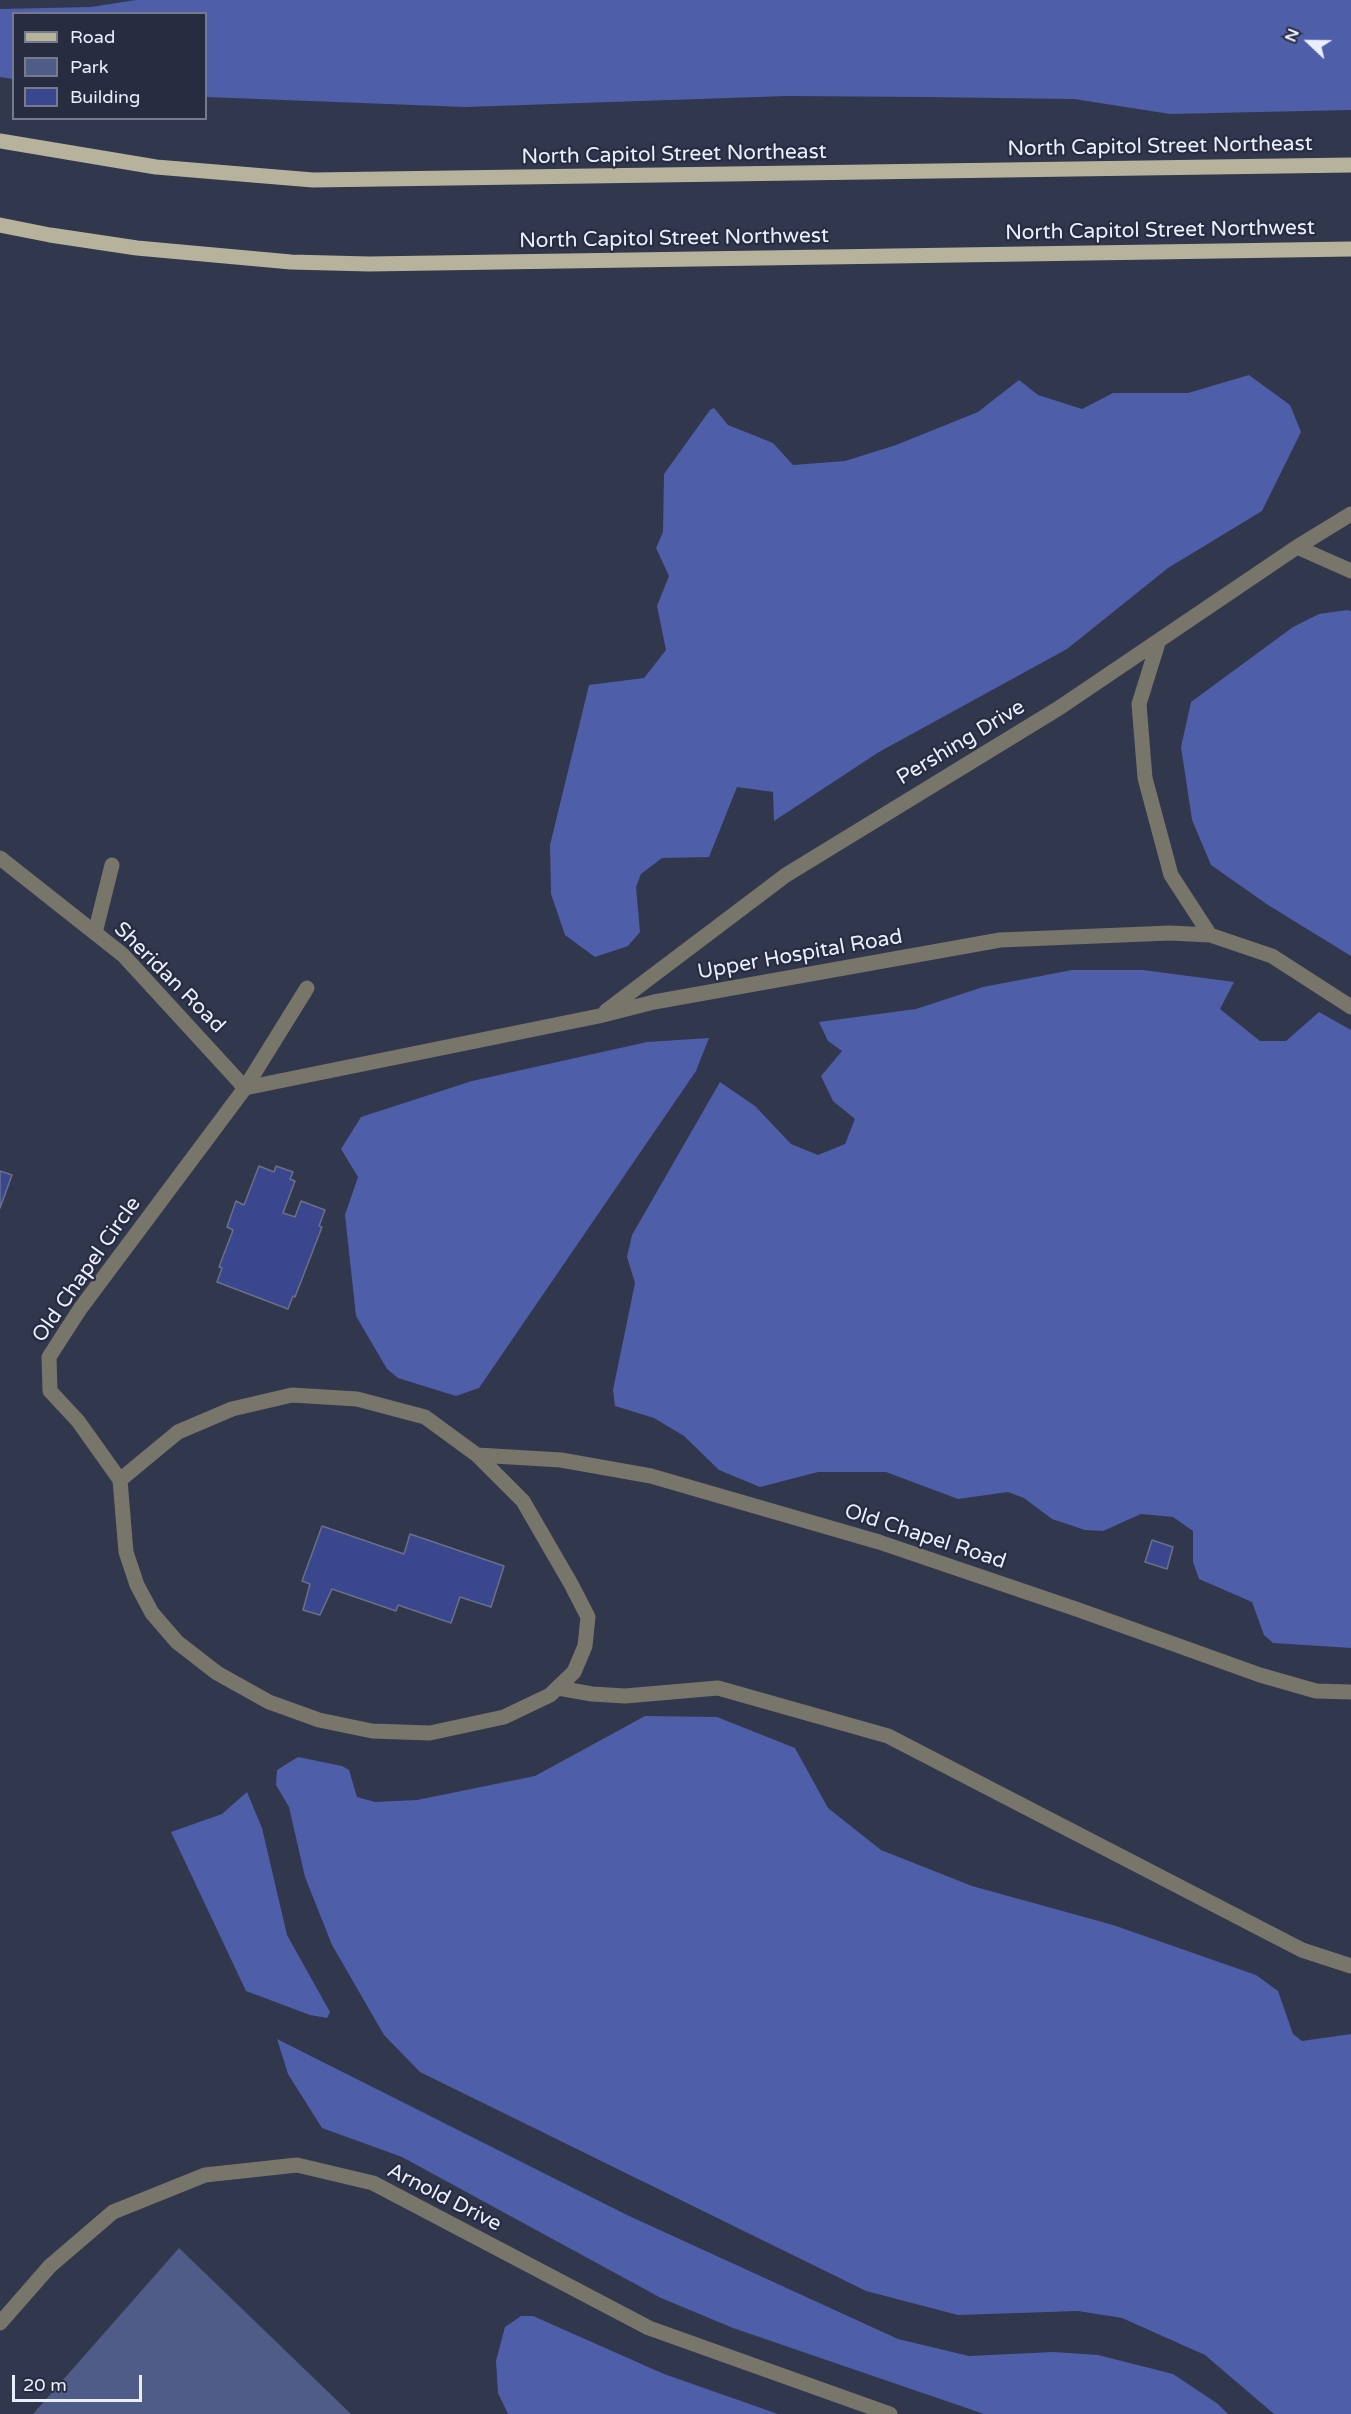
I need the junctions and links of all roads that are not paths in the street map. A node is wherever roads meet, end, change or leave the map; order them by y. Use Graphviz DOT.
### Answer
graph roads {
  1 [pos="0,141"];
  2 [pos="1351,165"];
  3 [pos="0,225"];
  4 [pos="1351,249"];
  5 [pos="1351,514"];
  6 [pos="1297,547"];
  7 [pos="1351,571"];
  8 [pos="1158,643"];
  9 [pos="0,858"];
  10 [pos="112,865"];
  11 [pos="95,933"];
  12 [pos="1210,935"];
  13 [pos="307,988"];
  14 [pos="1351,1007"];
  15 [pos="599,1016"];
  16 [pos="246,1088"];
  17 [pos="477,1455"];
  18 [pos="120,1480"];
  19 [pos="558,1688"];
  20 [pos="1351,1692"];
  21 [pos="1351,1966"];
  22 [pos="0,2323"];
  23 [pos="890,2414"];
  1 -- 2 [label="main road, North Capitol Street Northeast"];
  3 -- 4 [label="main road, North Capitol Street Northwest"];
  5 -- 6 [label="street, Pershing Drive"];
  6 -- 7 [label="street"];
  6 -- 8 [label="street, Pershing Drive"];
  8 -- 12 [label="street"];
  8 -- 15 [label="street, Pershing Drive"];
  9 -- 11 [label="street, Sheridan Road"];
  10 -- 11 [label="street"];
  11 -- 16 [label="street, Sheridan Road"];
  12 -- 14 [label="street, Upper Hospital Road"];
  12 -- 15 [label="street, Upper Hospital Road"];
  13 -- 16 [label="street, Old Chapel Circle"];
  15 -- 16 [label="street, Upper Hospital Road"];
  16 -- 18 [label="street, Old Chapel Circle"];
  17 -- 18 [label="street"];
  17 -- 19 [label="street"];
  17 -- 20 [label="street, Old Chapel Road"];
  18 -- 19 [label="street"];
  19 -- 21 [label="street"];
  22 -- 23 [label="street, Arnold Drive"];
}
